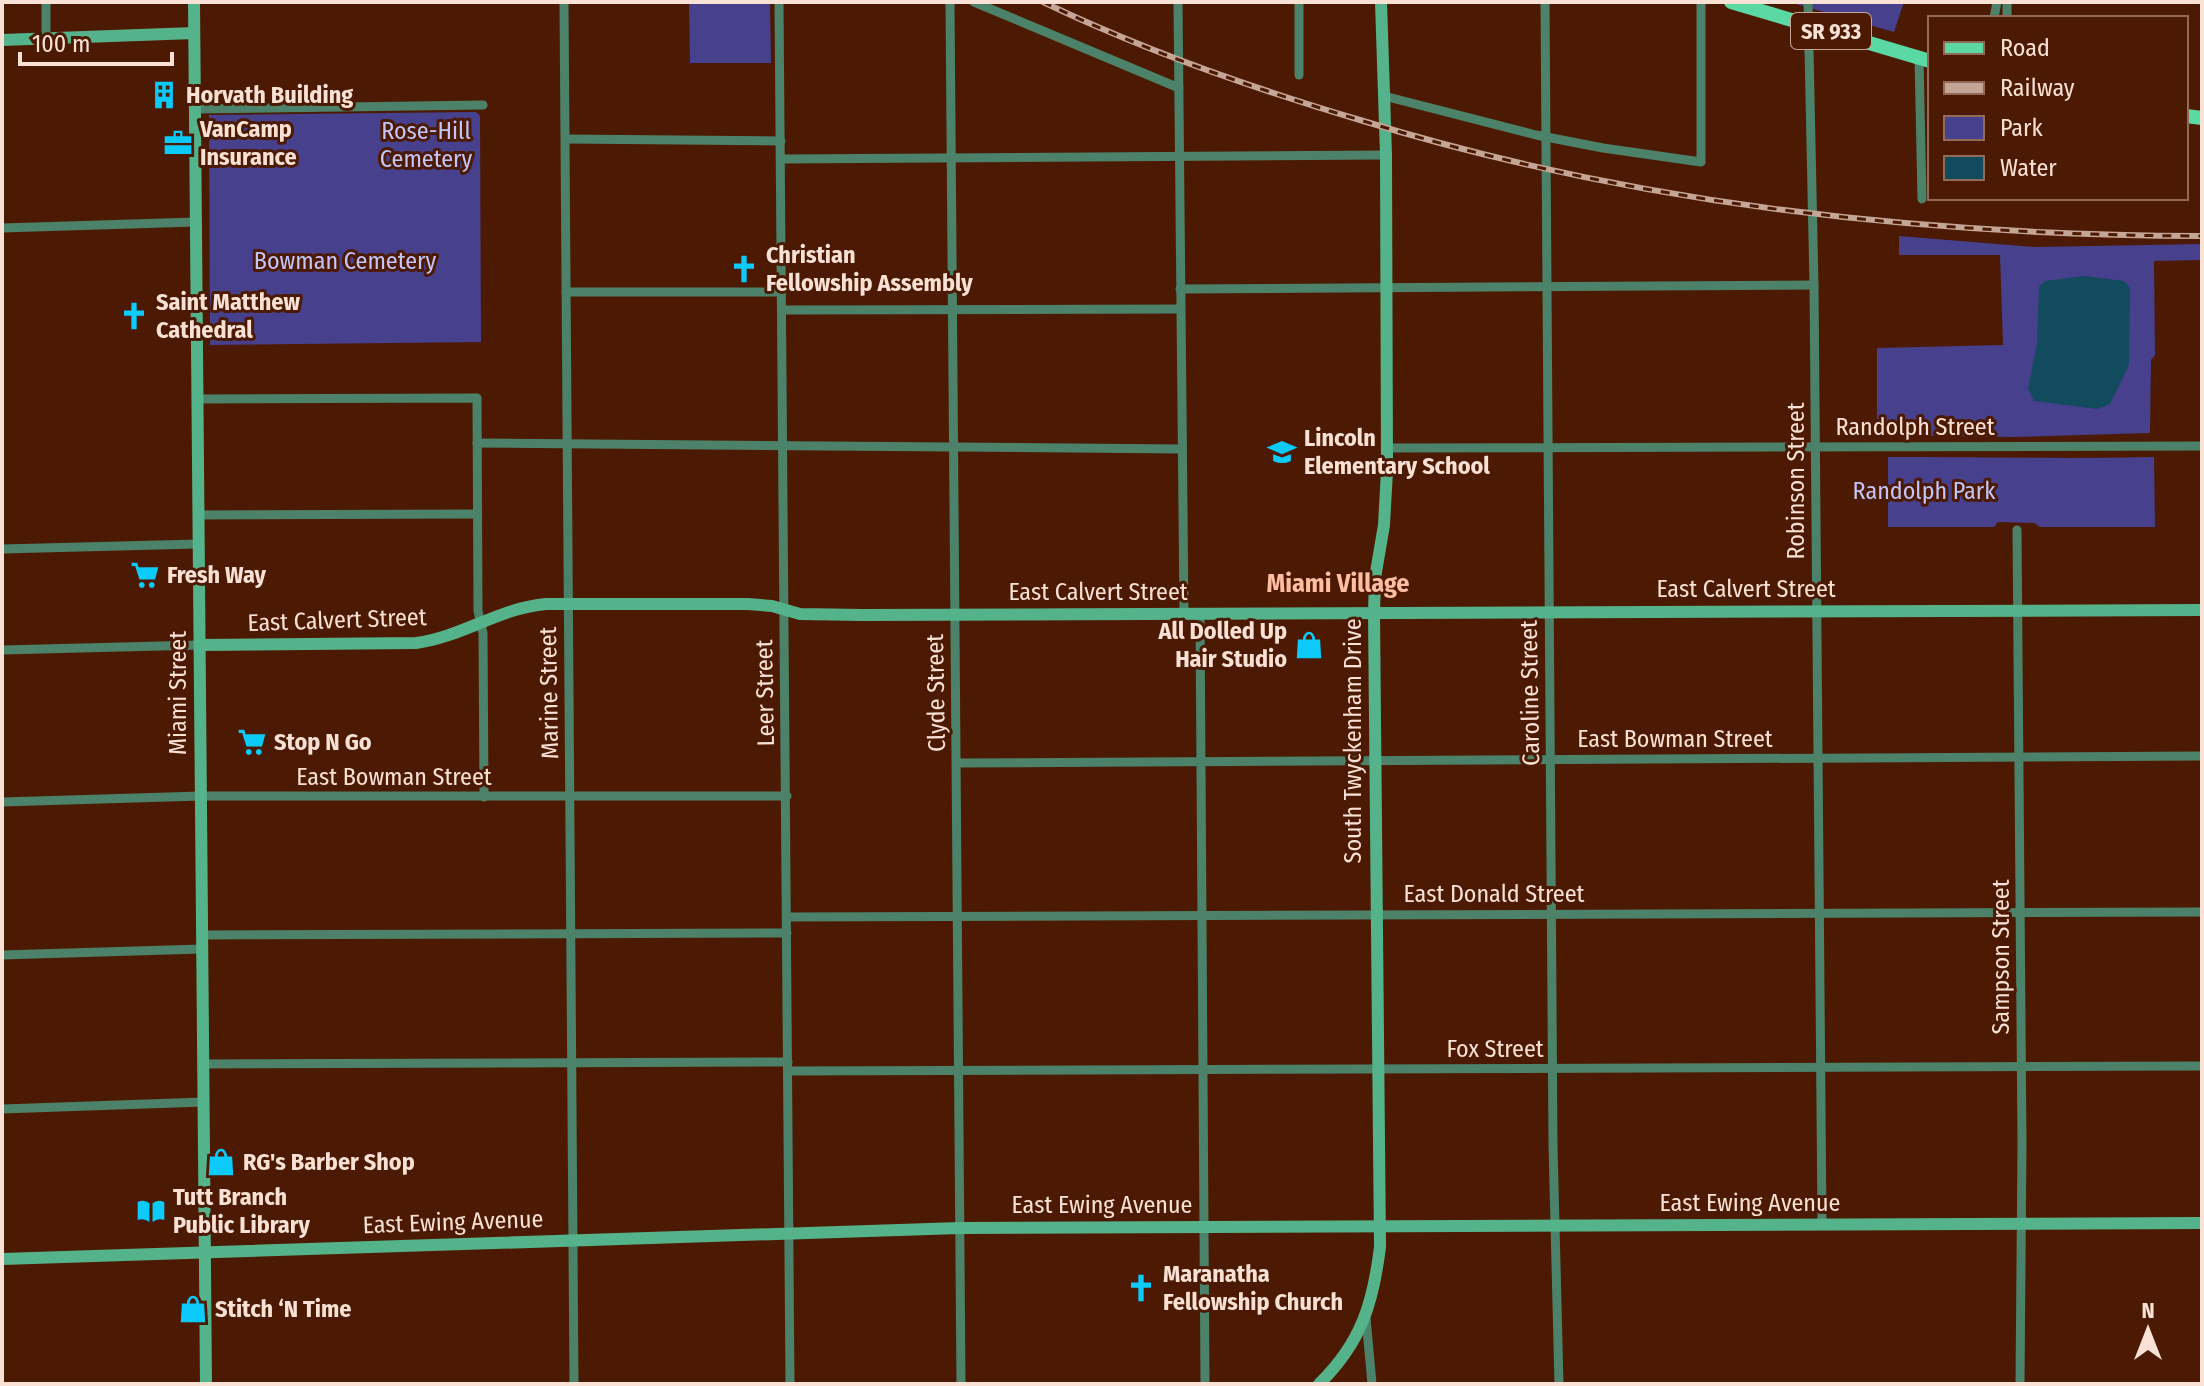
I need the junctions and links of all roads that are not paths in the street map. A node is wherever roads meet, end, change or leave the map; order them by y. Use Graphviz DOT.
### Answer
graph roads {
  1 [pos="46,2"];
  2 [pos="194,2"];
  3 [pos="564,2"];
  4 [pos="779,2"];
  5 [pos="950,2"];
  6 [pos="974,2"];
  7 [pos="1178,2"];
  8 [pos="1299,2"];
  9 [pos="1381,2"];
  10 [pos="1545,2"];
  11 [pos="1701,2"];
  12 [pos="1731,2"];
  13 [pos="1808,2"];
  14 [pos="1810,25"];
  15 [pos="194,33"];
  16 [pos="46,39"];
  17 [pos="2,40"];
  18 [pos="1924,59"];
  19 [pos="1299,75"];
  20 [pos="1179,88"];
  21 [pos="1384,96"];
  22 [pos="483,105"];
  23 [pos="195,109"];
  24 [pos="1546,136"];
  25 [pos="566,139"];
  26 [pos="781,141"];
  27 [pos="1386,155"];
  28 [pos="1180,157"];
  29 [pos="951,158"];
  30 [pos="782,159"];
  31 [pos="1922,199"];
  32 [pos="196,222"];
  33 [pos="2,228"];
  34 [pos="1814,285"];
  35 [pos="1386,287"];
  36 [pos="1547,287"];
  37 [pos="1180,289"];
  38 [pos="566,292"];
  39 [pos="782,292"];
  40 [pos="1180,309"];
  41 [pos="782,310"];
  42 [pos="952,310"];
  43 [pos="197,399"];
  44 [pos="477,443"];
  45 [pos="567,443"];
  46 [pos="783,445"];
  47 [pos="953,446"];
  48 [pos="2202,446"];
  49 [pos="1815,447"];
  50 [pos="1387,448"];
  51 [pos="1549,448"];
  52 [pos="1182,449"];
  53 [pos="477,514"];
  54 [pos="198,515"];
  55 [pos="2017,530"];
  56 [pos="198,544"];
  57 [pos="2,549"];
  58 [pos="568,604"];
  59 [pos="2202,610"];
  60 [pos="785,611"];
  61 [pos="1817,611"];
  62 [pos="2019,611"];
  63 [pos="1549,612"];
  64 [pos="1184,613"];
  65 [pos="1200,613"];
  66 [pos="1374,613"];
  67 [pos="955,614"];
  68 [pos="480,623"];
  69 [pos="200,645"];
  70 [pos="2,650"];
  71 [pos="2202,756"];
  72 [pos="2020,757"];
  73 [pos="1819,758"];
  74 [pos="1551,759"];
  75 [pos="1201,761"];
  76 [pos="1376,761"];
  77 [pos="957,763"];
  78 [pos="201,796"];
  79 [pos="570,796"];
  80 [pos="787,796"];
  81 [pos="484,797"];
  82 [pos="2,802"];
  83 [pos="2202,912"];
  84 [pos="1820,913"];
  85 [pos="2020,913"];
  86 [pos="1553,914"];
  87 [pos="1202,915"];
  88 [pos="1377,915"];
  89 [pos="958,916"];
  90 [pos="787,917"];
  91 [pos="787,933"];
  92 [pos="571,934"];
  93 [pos="202,935"];
  94 [pos="202,949"];
  95 [pos="2,955"];
  96 [pos="571,1063"];
  97 [pos="203,1064"];
  98 [pos="2202,1066"];
  99 [pos="788,1067"];
  100 [pos="1821,1067"];
  101 [pos="1378,1068"];
  102 [pos="2022,1068"];
  103 [pos="1203,1069"];
  104 [pos="1553,1069"];
  105 [pos="958,1070"];
  106 [pos="204,1102"];
  107 [pos="2,1109"];
  108 [pos="2202,1223"];
  109 [pos="1380,1224"];
  110 [pos="1822,1224"];
  111 [pos="2021,1224"];
  112 [pos="1205,1226"];
  113 [pos="1556,1226"];
  114 [pos="960,1228"];
  115 [pos="789,1233"];
  116 [pos="573,1240"];
  117 [pos="206,1252"];
  118 [pos="2,1259"];
  119 [pos="1366,1318"];
  120 [pos="206,1384"];
  121 [pos="574,1384"];
  122 [pos="790,1384"];
  123 [pos="961,1384"];
  124 [pos="1205,1384"];
  125 [pos="1319,1384"];
  126 [pos="1372,1384"];
  127 [pos="1559,1384"];
  128 [pos="2020,1384"];
  1 -- 16 [label="street"];
  2 -- 15 [label="street, Miami Street"];
  3 -- 25 [label="street, Marine Street"];
  4 -- 26 [label="street, Leer Street"];
  5 -- 29 [label="street, Clyde Street"];
  6 -- 20 [label="street"];
  7 -- 20 [label="street"];
  8 -- 19 [label="street"];
  9 -- 21 [label="street, South Twyckenham Drive"];
  10 -- 24 [label="street, Caroline Street"];
  11 -- 24 [label="street"];
  12 -- 14 [label="main road, SR 933"];
  13 -- 14 [label="street, Robinson Street"];
  14 -- 18 [label="main road, SR 933"];
  14 -- 34 [label="street, Robinson Street"];
  15 -- 16 [label="street"];
  15 -- 23 [label="street, Miami Street"];
  16 -- 17 [label="street"];
  18 -- 31 [label="street"];
  20 -- 28 [label="street"];
  21 -- 24 [label="street"];
  21 -- 27 [label="street, South Twyckenham Drive"];
  22 -- 23 [label="street"];
  23 -- 32 [label="street, Miami Street"];
  24 -- 36 [label="street, Caroline Street"];
  25 -- 26 [label="street"];
  25 -- 38 [label="street, Marine Street"];
  26 -- 30 [label="street, Leer Street"];
  27 -- 28 [label="street"];
  27 -- 35 [label="street, South Twyckenham Drive"];
  28 -- 29 [label="street"];
  28 -- 37 [label="street"];
  29 -- 30 [label="street"];
  29 -- 42 [label="street, Clyde Street"];
  30 -- 39 [label="street, Leer Street"];
  32 -- 33 [label="street"];
  32 -- 43 [label="street, Miami Street"];
  34 -- 36 [label="street"];
  34 -- 49 [label="street, Robinson Street"];
  35 -- 36 [label="street"];
  35 -- 37 [label="street"];
  35 -- 50 [label="street, South Twyckenham Drive"];
  36 -- 51 [label="street, Caroline Street"];
  37 -- 40 [label="street"];
  38 -- 39 [label="street"];
  38 -- 45 [label="street, Marine Street"];
  39 -- 41 [label="street, Leer Street"];
  40 -- 42 [label="street"];
  40 -- 52 [label="street"];
  41 -- 42 [label="street"];
  41 -- 46 [label="street, Leer Street"];
  42 -- 47 [label="street, Clyde Street"];
  43 -- 44 [label="street"];
  43 -- 54 [label="street, Miami Street"];
  44 -- 45 [label="street"];
  44 -- 53 [label="street"];
  45 -- 46 [label="street"];
  45 -- 58 [label="street, Marine Street"];
  46 -- 47 [label="street"];
  46 -- 60 [label="street, Leer Street"];
  47 -- 52 [label="street"];
  47 -- 67 [label="street, Clyde Street"];
  48 -- 49 [label="street, Randolph Street"];
  49 -- 51 [label="street, Randolph Street"];
  49 -- 61 [label="street, Robinson Street"];
  50 -- 51 [label="street, Randolph Street"];
  50 -- 66 [label="street, South Twyckenham Drive"];
  51 -- 63 [label="street, Caroline Street"];
  52 -- 64 [label="street"];
  53 -- 54 [label="street"];
  53 -- 68 [label="street"];
  54 -- 56 [label="street, Miami Street"];
  55 -- 62 [label="street, Sampson Street"];
  56 -- 57 [label="street"];
  56 -- 69 [label="street, Miami Street"];
  58 -- 60 [label="street, East Calvert Street"];
  58 -- 68 [label="street, East Calvert Street"];
  58 -- 79 [label="street, Marine Street"];
  59 -- 62 [label="street, East Calvert Street"];
  60 -- 67 [label="street, East Calvert Street"];
  60 -- 80 [label="street, Leer Street"];
  61 -- 62 [label="street, East Calvert Street"];
  61 -- 63 [label="street, East Calvert Street"];
  61 -- 73 [label="street, Robinson Street"];
  62 -- 72 [label="street, Sampson Street"];
  63 -- 66 [label="street, East Calvert Street"];
  63 -- 74 [label="street, Caroline Street"];
  64 -- 65 [label="street, East Calvert Street"];
  64 -- 67 [label="street, East Calvert Street"];
  65 -- 66 [label="street, East Calvert Street"];
  65 -- 75 [label="street"];
  66 -- 76 [label="street, South Twyckenham Drive"];
  67 -- 77 [label="street, Clyde Street"];
  68 -- 69 [label="street, East Calvert Street"];
  68 -- 81 [label="street"];
  69 -- 70 [label="street, East Calvert Street"];
  69 -- 78 [label="street, Miami Street"];
  71 -- 72 [label="street, East Bowman Street"];
  72 -- 73 [label="street, East Bowman Street"];
  72 -- 85 [label="street, Sampson Street"];
  73 -- 74 [label="street, East Bowman Street"];
  73 -- 84 [label="street, Robinson Street"];
  74 -- 76 [label="street, East Bowman Street"];
  74 -- 86 [label="street, Caroline Street"];
  75 -- 76 [label="street, East Bowman Street"];
  75 -- 77 [label="street, East Bowman Street"];
  75 -- 87 [label="street"];
  76 -- 88 [label="street, South Twyckenham Drive"];
  77 -- 89 [label="street, Clyde Street"];
  78 -- 81 [label="street, East Bowman Street"];
  78 -- 82 [label="street, East Bowman Street"];
  78 -- 93 [label="street, Miami Street"];
  79 -- 80 [label="street, East Bowman Street"];
  79 -- 81 [label="street, East Bowman Street"];
  79 -- 92 [label="street, Marine Street"];
  80 -- 90 [label="street, Leer Street"];
  83 -- 85 [label="street, East Donald Street"];
  84 -- 85 [label="street, East Donald Street"];
  84 -- 86 [label="street, East Donald Street"];
  84 -- 100 [label="street, Robinson Street"];
  85 -- 102 [label="street, Sampson Street"];
  86 -- 88 [label="street, East Donald Street"];
  86 -- 104 [label="street, Caroline Street"];
  87 -- 88 [label="street, East Donald Street"];
  87 -- 89 [label="street, East Donald Street"];
  87 -- 103 [label="street"];
  88 -- 101 [label="street, South Twyckenham Drive"];
  89 -- 90 [label="street, East Donald Street"];
  89 -- 105 [label="street, Clyde Street"];
  90 -- 91 [label="street, Leer Street"];
  91 -- 92 [label="street"];
  91 -- 99 [label="street, Leer Street"];
  92 -- 93 [label="street"];
  92 -- 96 [label="street, Marine Street"];
  93 -- 94 [label="street, Miami Street"];
  94 -- 95 [label="street"];
  94 -- 97 [label="street, Miami Street"];
  96 -- 97 [label="street, Fox Street"];
  96 -- 99 [label="street, Fox Street"];
  96 -- 116 [label="street, Marine Street"];
  97 -- 106 [label="street, Miami Street"];
  98 -- 102 [label="street, Fox Street"];
  99 -- 105 [label="street, Fox Street"];
  99 -- 115 [label="street, Leer Street"];
  100 -- 102 [label="street, Fox Street"];
  100 -- 104 [label="street, Fox Street"];
  100 -- 110 [label="street, Robinson Street"];
  101 -- 103 [label="street, Fox Street"];
  101 -- 104 [label="street, Fox Street"];
  101 -- 109 [label="street, South Twyckenham Drive"];
  102 -- 111 [label="street, Sampson Street"];
  103 -- 105 [label="street, Fox Street"];
  103 -- 112 [label="street"];
  104 -- 113 [label="street, Caroline Street"];
  105 -- 114 [label="street, Clyde Street"];
  106 -- 107 [label="street"];
  106 -- 117 [label="street, Miami Street"];
  108 -- 111 [label="street, East Ewing Avenue"];
  109 -- 112 [label="street, East Ewing Avenue"];
  109 -- 113 [label="street, East Ewing Avenue"];
  109 -- 119 [label="street, South Twyckenham Drive"];
  110 -- 111 [label="street, East Ewing Avenue"];
  110 -- 113 [label="street, East Ewing Avenue"];
  111 -- 128 [label="street, Sampson Street"];
  112 -- 114 [label="street, East Ewing Avenue"];
  112 -- 124 [label="street"];
  113 -- 127 [label="street, Caroline Street"];
  114 -- 115 [label="street, East Ewing Avenue"];
  114 -- 123 [label="street, Clyde Street"];
  115 -- 116 [label="street, East Ewing Avenue"];
  115 -- 122 [label="street, Leer Street"];
  116 -- 117 [label="street, East Ewing Avenue"];
  116 -- 121 [label="street, Marine Street"];
  117 -- 118 [label="street, East Ewing Avenue"];
  117 -- 120 [label="street, Miami Street"];
  119 -- 125 [label="street"];
  119 -- 126 [label="street, South Twyckenham Drive"];
}
